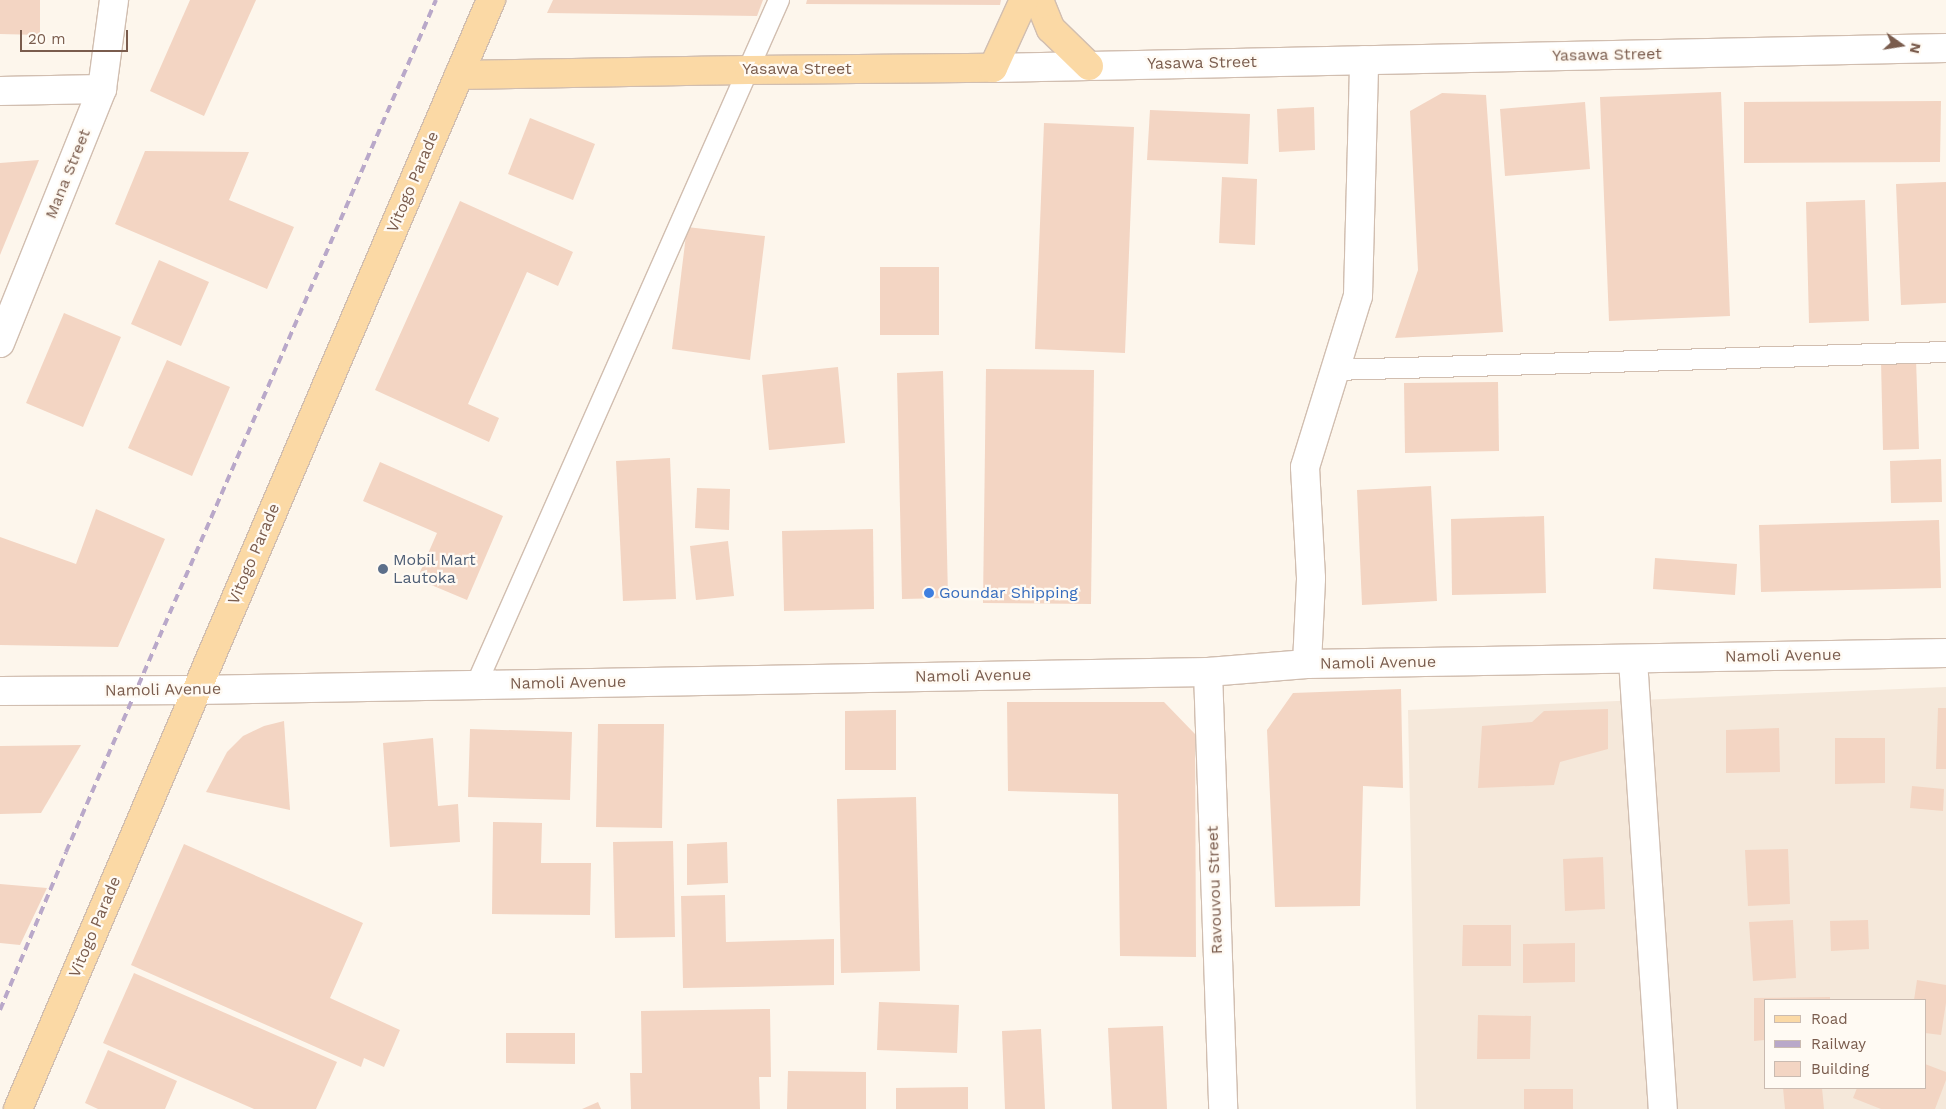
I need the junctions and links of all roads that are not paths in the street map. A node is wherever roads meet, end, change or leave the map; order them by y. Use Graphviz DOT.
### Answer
graph roads {
  1 [pos="114,0"];
  2 [pos="491,0"];
  3 [pos="779,0"];
  4 [pos="1024,0"];
  5 [pos="1039,0"];
  6 [pos="1946,48"];
  7 [pos="1364,60"];
  8 [pos="1090,66"];
  9 [pos="993,68"];
  10 [pos="749,70"];
  11 [pos="459,75"];
  12 [pos="102,89"];
  13 [pos="0,91"];
  14 [pos="0,342"];
  15 [pos="1946,352"];
  16 [pos="1334,370"];
  17 [pos="1946,653"];
  18 [pos="1633,660"];
  19 [pos="1307,664"];
  20 [pos="1208,672"];
  21 [pos="476,685"];
  22 [pos="195,690"];
  23 [pos="0,691"];
  24 [pos="18,1109"];
  25 [pos="1223,1109"];
  26 [pos="1663,1109"];
  1 -- 12 [label="street, Mana Street"];
  2 -- 11 [label="main road, Vitogo Parade"];
  3 -- 10 [label="lane"];
  4 -- 9 [label="main road"];
  5 -- 8 [label="main road"];
  6 -- 7 [label="street, Yasawa Street"];
  7 -- 8 [label="street, Yasawa Street"];
  7 -- 16 [label="street"];
  8 -- 9 [label="street, Yasawa Street"];
  9 -- 10 [label="main road, Yasawa Street"];
  10 -- 11 [label="main road, Yasawa Street"];
  10 -- 21 [label="lane"];
  11 -- 22 [label="main road, Vitogo Parade"];
  12 -- 13 [label="street"];
  12 -- 14 [label="street, Mana Street"];
  15 -- 16 [label="lane"];
  16 -- 19 [label="street"];
  17 -- 18 [label="street, Namoli Avenue"];
  18 -- 19 [label="street, Namoli Avenue"];
  18 -- 26 [label="street"];
  19 -- 20 [label="street, Namoli Avenue"];
  20 -- 21 [label="street, Namoli Avenue"];
  20 -- 25 [label="street, Ravouvou Street"];
  21 -- 22 [label="street, Namoli Avenue"];
  22 -- 23 [label="street, Namoli Avenue"];
  22 -- 24 [label="main road, Vitogo Parade"];
}
